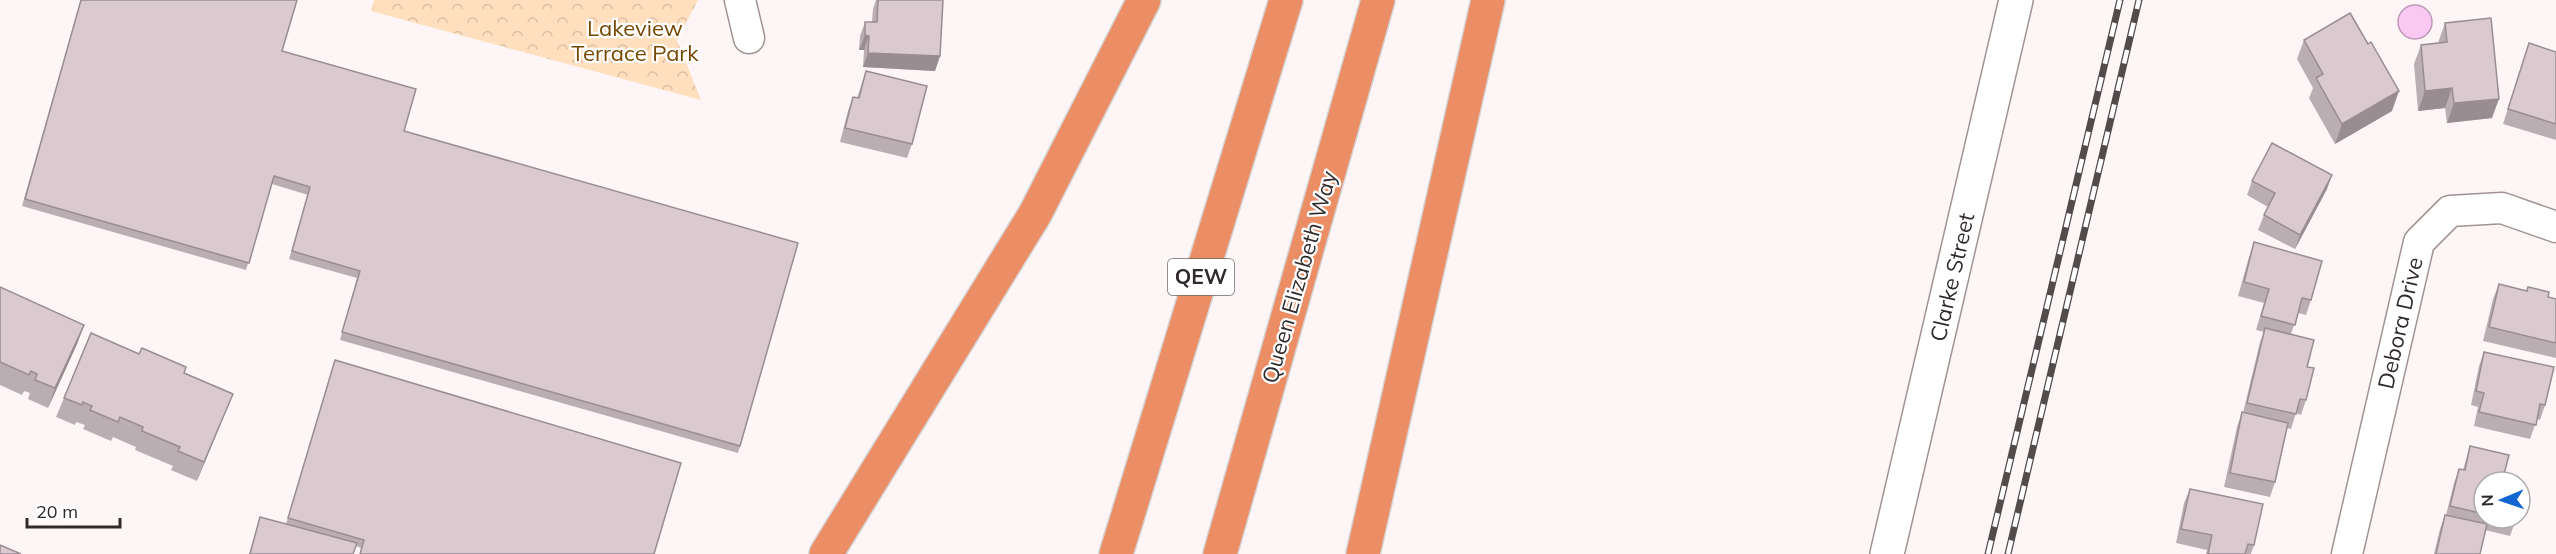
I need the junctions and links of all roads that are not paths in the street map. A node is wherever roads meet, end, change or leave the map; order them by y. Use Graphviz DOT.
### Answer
graph roads {
  1 [pos="740,0"];
  2 [pos="1144,0"];
  3 [pos="1286,0"];
  4 [pos="1378,0"];
  5 [pos="1488,0"];
  6 [pos="2016,0"];
  7 [pos="749,38"];
  8 [pos="2556,227"];
  9 [pos="826,554"];
  10 [pos="1116,554"];
  11 [pos="1220,554"];
  12 [pos="1364,554"];
  13 [pos="1887,554"];
  14 [pos="2347,554"];
  1 -- 7 [label="street"];
  2 -- 9 [label="highway"];
  3 -- 10 [label="highway, QEW"];
  4 -- 11 [label="highway, Queen Elizabeth Way"];
  5 -- 12 [label="highway"];
  6 -- 13 [label="street, Clarke Street"];
  8 -- 14 [label="street, Debora Drive"];
}
